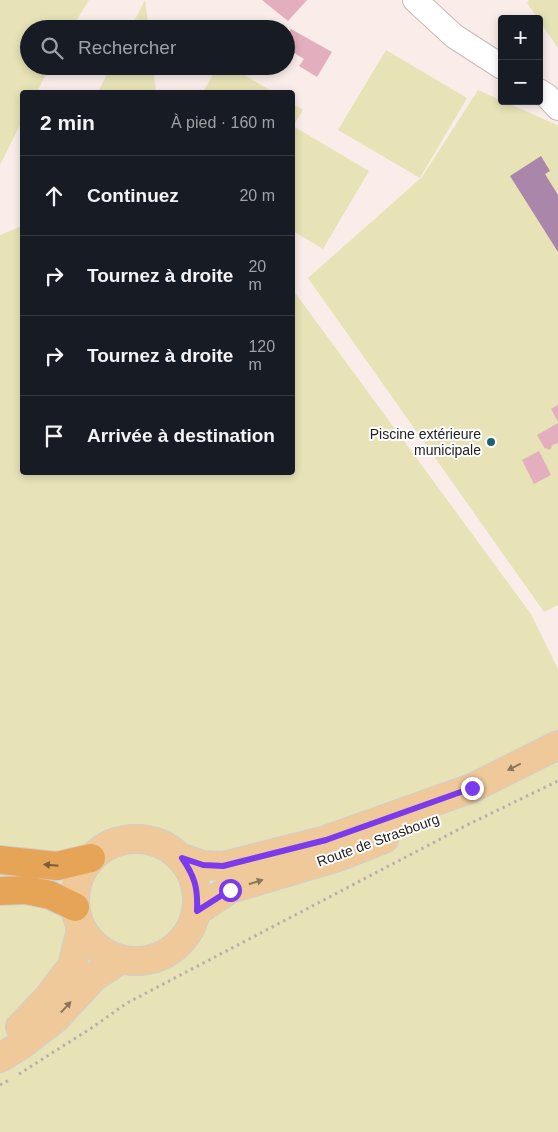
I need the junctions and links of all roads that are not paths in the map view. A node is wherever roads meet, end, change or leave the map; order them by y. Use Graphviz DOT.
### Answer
graph roads {
  1 [pos="415,0"];
  2 [pos="498,64"];
  3 [pos="543,94"];
  4 [pos="558,108"];
  5 [pos="558,745"];
  6 [pos="558,765"];
  7 [pos="91,858"];
  8 [pos="182,858"];
  9 [pos="0,860"];
  10 [pos="0,890"];
  11 [pos="197,911"];
  12 [pos="78,918"];
  13 [pos="120,960"];
  14 [pos="0,1046"];
  15 [pos="0,1058"];
  1 -- 2 [label="street"];
  3 -- 4 [label="street"];
  5 -- 8 [label="main road, Route de Strasbourg, one-way"];
  11 -- 6 [label="main road, Route de Strasbourg, one-way"];
  7 -- 8 [label="main road"];
  7 -- 9 [label="highway, one-way"];
  7 -- 12 [label="main road"];
  8 -- 11 [label="main road"];
  10 -- 12 [label="highway"];
  11 -- 13 [label="main road"];
  12 -- 13 [label="main road"];
  12 -- 14 [label="main road"];
  15 -- 13 [label="main road, one-way"];
}
